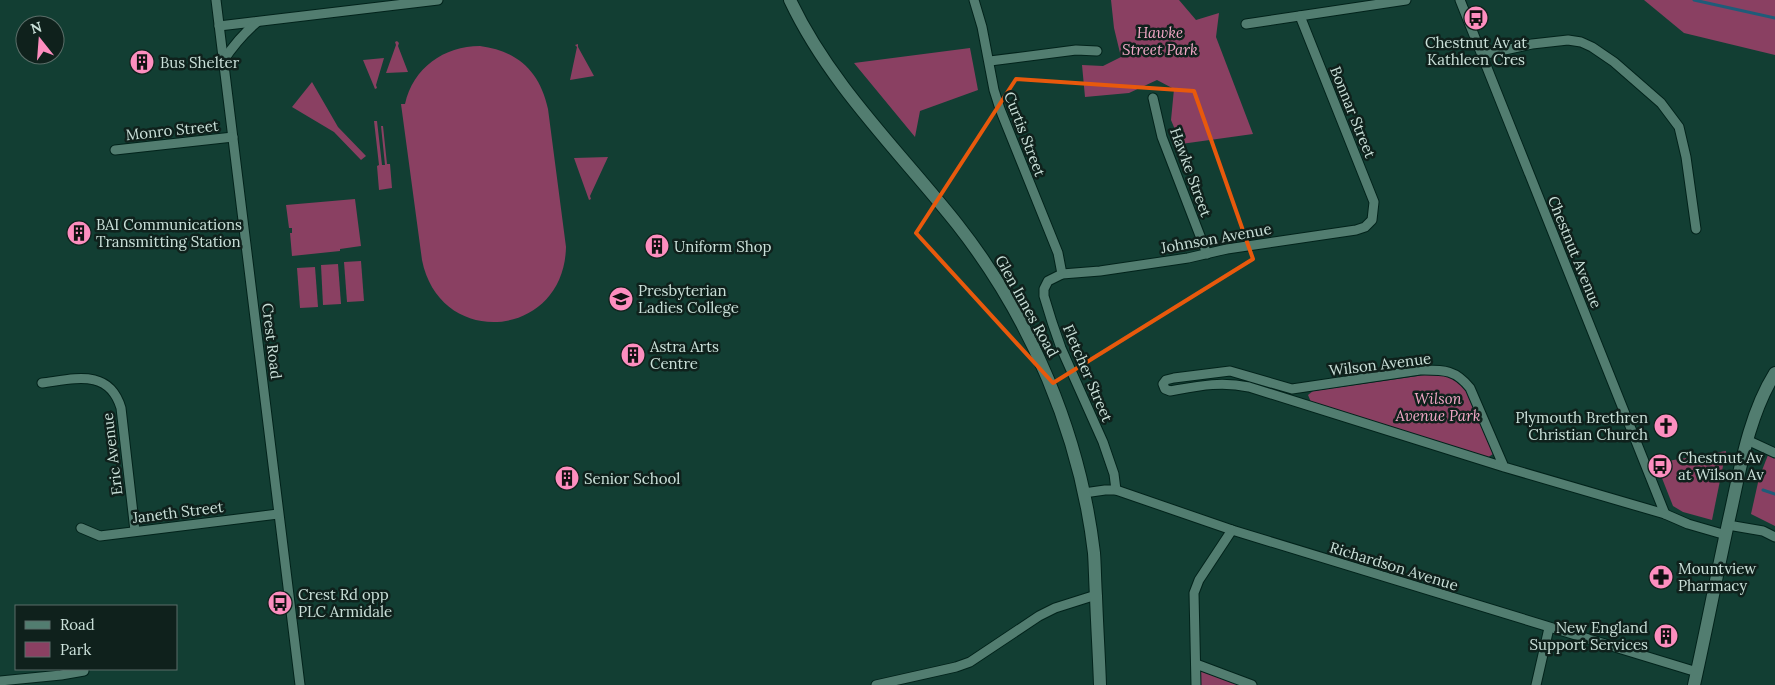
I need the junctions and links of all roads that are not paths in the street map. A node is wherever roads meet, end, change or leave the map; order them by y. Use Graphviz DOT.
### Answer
graph roads {
  1 [pos="216,0"];
  2 [pos="438,0"];
  3 [pos="790,0"];
  4 [pos="974,0"];
  5 [pos="1406,0"];
  6 [pos="1460,0"];
  7 [pos="1300,16"];
  8 [pos="257,22"];
  9 [pos="1246,24"];
  10 [pos="219,26"];
  11 [pos="1097,51"];
  12 [pos="1482,55"];
  13 [pos="223,61"];
  14 [pos="990,62"];
  15 [pos="1153,98"];
  16 [pos="233,137"];
  17 [pos="114,150"];
  18 [pos="1372,220"];
  19 [pos="1696,228"];
  20 [pos="1208,254"];
  21 [pos="1062,274"];
  22 [pos="1775,373"];
  23 [pos="1204,374"];
  24 [pos="1251,377"];
  25 [pos="42,382"];
  26 [pos="1206,385"];
  27 [pos="1249,387"];
  28 [pos="1292,389"];
  29 [pos="1289,400"];
  30 [pos="1748,440"];
  31 [pos="1775,453"];
  32 [pos="1504,467"];
  33 [pos="1116,490"];
  34 [pos="1084,493"];
  35 [pos="278,514"];
  36 [pos="1665,514"];
  37 [pos="81,528"];
  38 [pos="1232,530"];
  39 [pos="1727,530"];
  40 [pos="135,531"];
  41 [pos="1775,537"];
  42 [pos="1096,595"];
  43 [pos="1549,628"];
  44 [pos="1196,664"];
  45 [pos="84,671"];
  46 [pos="1697,672"];
  47 [pos="0,681"];
  48 [pos="300,685"];
  49 [pos="876,685"];
  50 [pos="1100,685"];
  51 [pos="1196,685"];
  52 [pos="1252,685"];
  53 [pos="1536,685"];
  54 [pos="1694,685"];
  1 -- 10 [label="street, Crest Road"];
  2 -- 8 [label="street"];
  3 -- 34 [label="main road, Glen Innes Road"];
  4 -- 14 [label="street, Curtis Street"];
  5 -- 7 [label="street"];
  6 -- 12 [label="street, Chestnut Avenue"];
  7 -- 9 [label="street"];
  7 -- 18 [label="street, Bonnar Street"];
  8 -- 10 [label="street"];
  8 -- 13 [label="street"];
  10 -- 13 [label="street, Crest Road"];
  11 -- 14 [label="street"];
  12 -- 19 [label="street"];
  12 -- 36 [label="street, Chestnut Avenue"];
  13 -- 16 [label="street, Crest Road"];
  14 -- 21 [label="street, Curtis Street"];
  15 -- 20 [label="street, Hawke Street"];
  16 -- 17 [label="street, Monro Street"];
  16 -- 35 [label="street, Crest Road"];
  18 -- 20 [label="street, Johnson Avenue"];
  20 -- 21 [label="street, Johnson Avenue"];
  21 -- 33 [label="street, Fletcher Street"];
  22 -- 30 [label="main road"];
  23 -- 24 [label="street, Wilson Avenue"];
  23 -- 26 [label="street"];
  23 -- 26 [label="street, Wilson Avenue"];
  24 -- 27 [label="street"];
  24 -- 28 [label="street, Wilson Avenue"];
  25 -- 40 [label="street, Eric Avenue"];
  26 -- 27 [label="street, Wilson Avenue"];
  27 -- 29 [label="street, Wilson Avenue"];
  28 -- 29 [label="street"];
  28 -- 32 [label="street, Wilson Avenue"];
  29 -- 32 [label="street, Wilson Avenue"];
  30 -- 31 [label="street"];
  30 -- 39 [label="main road"];
  32 -- 36 [label="street, Wilson Avenue"];
  33 -- 34 [label="street, Richardson Avenue"];
  33 -- 38 [label="street, Richardson Avenue"];
  34 -- 42 [label="main road, Glen Innes Road"];
  35 -- 40 [label="street, Janeth Street"];
  35 -- 48 [label="street, Crest Road"];
  36 -- 39 [label="street, Wilson Avenue"];
  37 -- 40 [label="street, Janeth Street"];
  38 -- 43 [label="street, Richardson Avenue"];
  38 -- 44 [label="street"];
  39 -- 41 [label="street, Wilson Avenue"];
  39 -- 46 [label="main road"];
  42 -- 49 [label="street"];
  42 -- 50 [label="main road, Glen Innes Road"];
  43 -- 46 [label="street, Richardson Avenue"];
  43 -- 53 [label="street"];
  44 -- 51 [label="street"];
  44 -- 52 [label="street"];
  45 -- 47 [label="street"];
  46 -- 54 [label="main road"];
}
